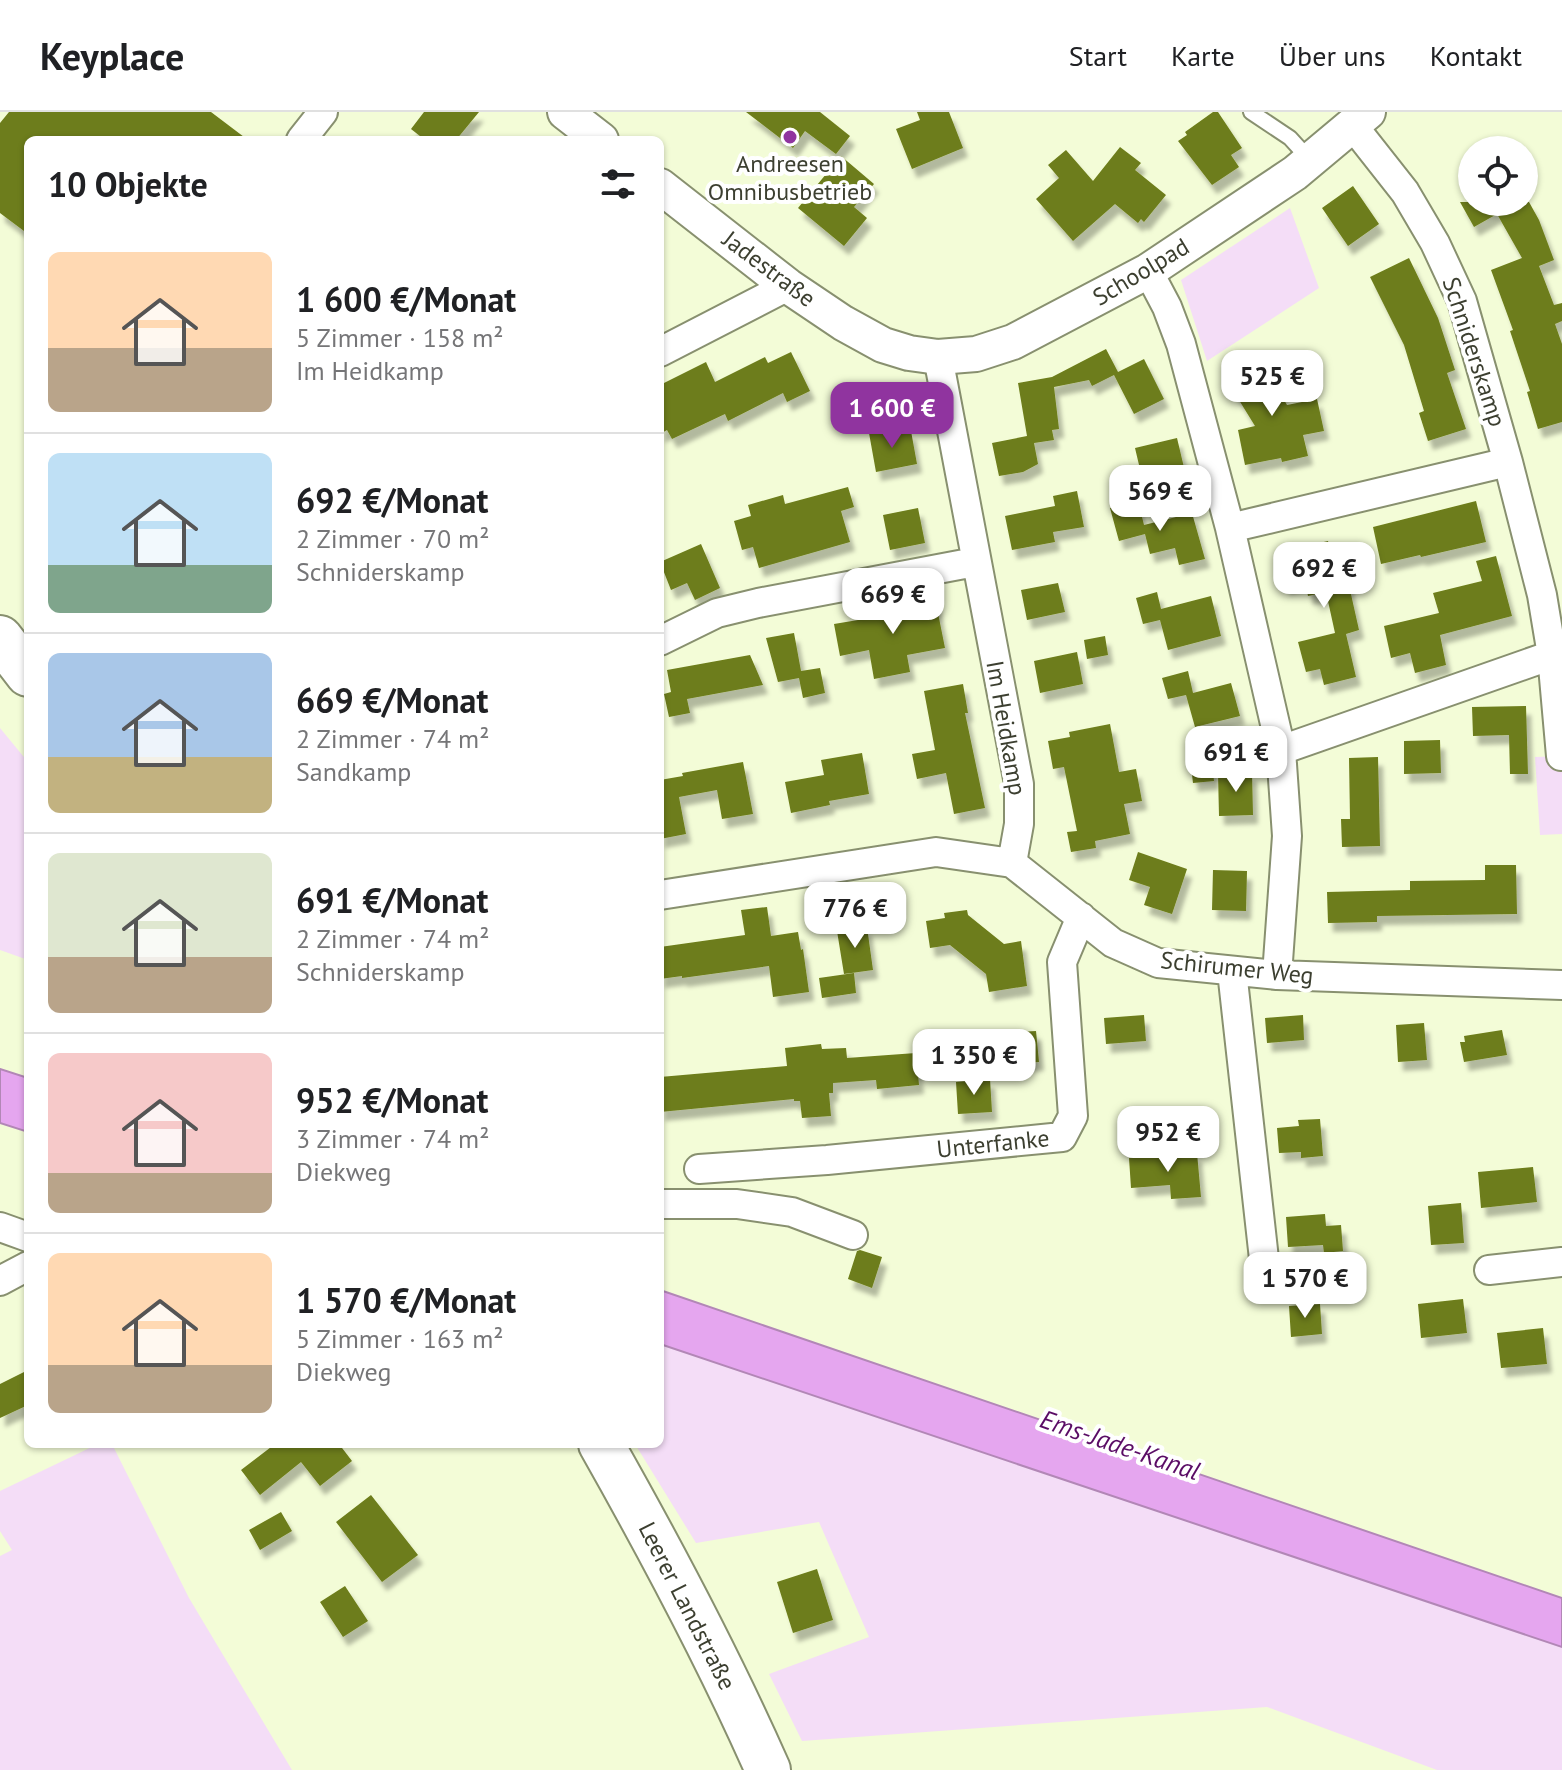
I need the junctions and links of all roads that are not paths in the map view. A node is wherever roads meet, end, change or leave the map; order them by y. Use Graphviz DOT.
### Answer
graph roads {
  1 [pos="323,112"];
  2 [pos="565,112"];
  3 [pos="1251,112"];
  4 [pos="1360,119"];
  5 [pos="304,136"];
  6 [pos="596,136"];
  7 [pos="1311,161"];
  8 [pos="664,189"];
  9 [pos="1148,271"];
  10 [pos="788,286"];
  11 [pos="883,345"];
  12 [pos="664,350"];
  13 [pos="938,357"];
  14 [pos="1508,462"];
  15 [pos="1230,528"];
  16 [pos="975,562"];
  17 [pos="0,638"];
  18 [pos="664,639"];
  19 [pos="1552,655"];
  20 [pos="24,669"];
  21 [pos="1281,750"];
  22 [pos="1561,756"];
  23 [pos="1012,863"];
  24 [pos="664,894"];
  25 [pos="1081,917"];
  26 [pos="1232,971"];
  27 [pos="1277,975"];
  28 [pos="1562,985"];
  29 [pos="699,1169"];
  30 [pos="664,1204"];
  31 [pos="0,1227"];
  32 [pos="853,1235"];
  33 [pos="24,1236"];
  34 [pos="1562,1262"];
  35 [pos="24,1268"];
  36 [pos="1489,1270"];
  37 [pos="1266,1277"];
  38 [pos="0,1281"];
  39 [pos="603,1448"];
  40 [pos="768,1770"];
  1 -- 5 [label="street"];
  2 -- 6 [label="street"];
  3 -- 7 [label="lane"];
  4 -- 7 [label="street, Schoolpad"];
  4 -- 14 [label="street, Schniderskamp"];
  7 -- 9 [label="street, Schoolpad"];
  8 -- 10 [label="street, Jadestraße"];
  9 -- 13 [label="street, Schoolpad"];
  9 -- 15 [label="street"];
  10 -- 11 [label="street, Jadestraße"];
  10 -- 12 [label="street"];
  11 -- 13 [label="street, Schoolpad"];
  13 -- 16 [label="street, Im Heidkamp"];
  14 -- 15 [label="street"];
  14 -- 19 [label="street, Schniderskamp"];
  15 -- 21 [label="street"];
  16 -- 18 [label="street"];
  16 -- 23 [label="street, Im Heidkamp"];
  17 -- 20 [label="main road"];
  19 -- 21 [label="street"];
  19 -- 22 [label="street, Schniderskamp"];
  21 -- 27 [label="street"];
  23 -- 24 [label="street, Schirumer Weg"];
  23 -- 25 [label="street, Schirumer Weg"];
  25 -- 26 [label="street, Schirumer Weg"];
  25 -- 29 [label="street, Unterfanke"];
  26 -- 27 [label="street, Schirumer Weg"];
  26 -- 37 [label="street"];
  27 -- 28 [label="street, Schirumer Weg"];
  30 -- 32 [label="street"];
  31 -- 33 [label="street"];
  34 -- 36 [label="street"];
  35 -- 38 [label="street"];
  39 -- 40 [label="main road, Leerer Landstraße"];
}
